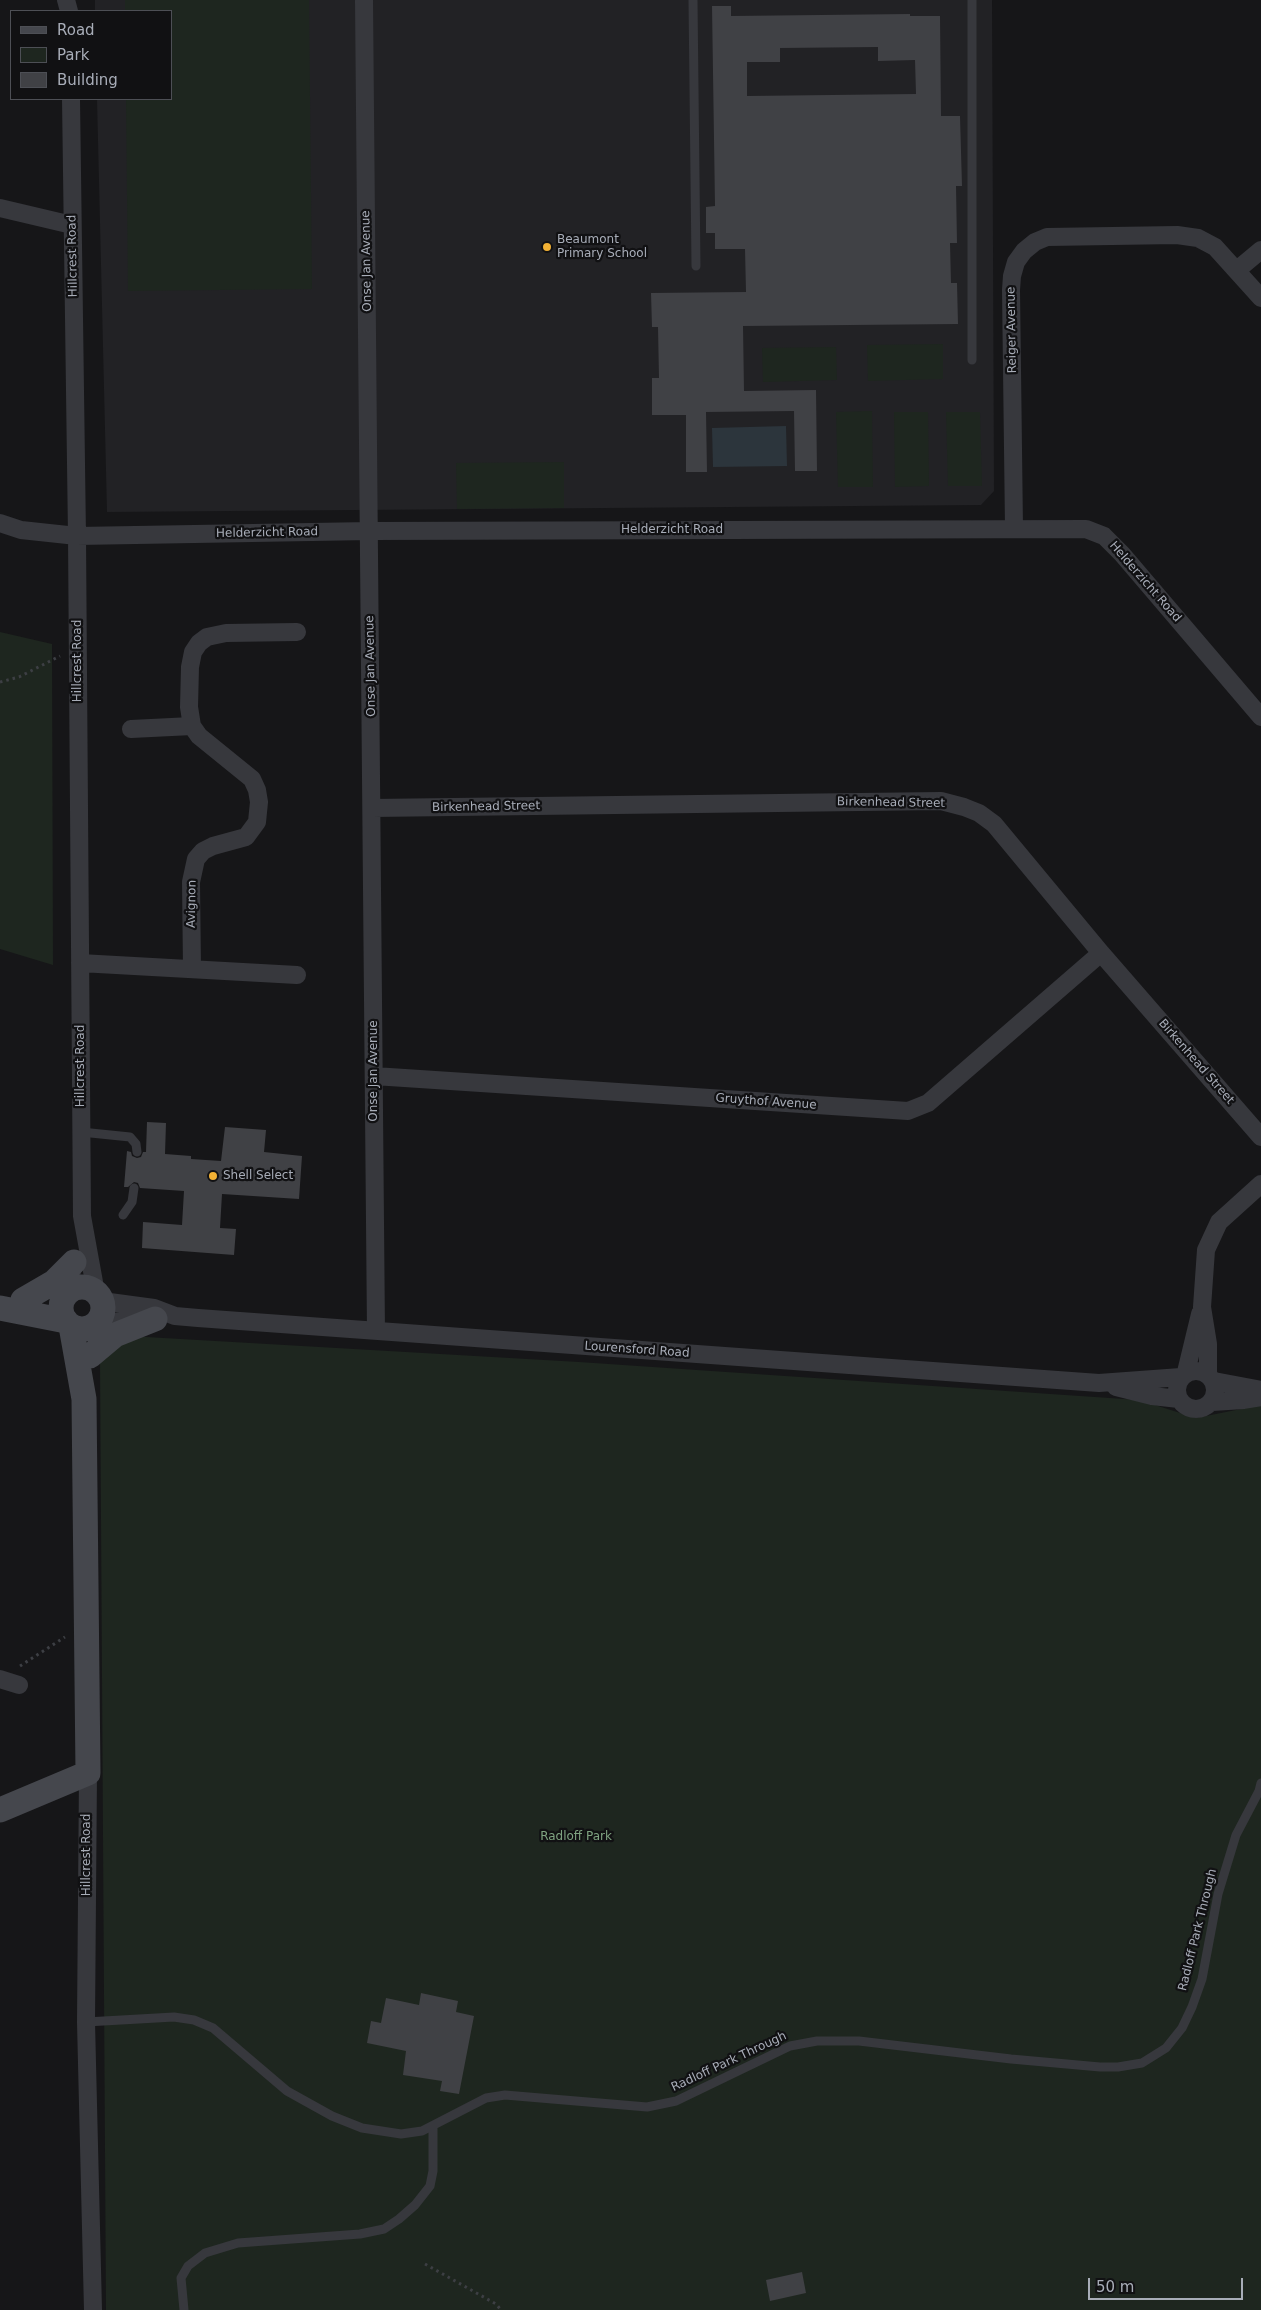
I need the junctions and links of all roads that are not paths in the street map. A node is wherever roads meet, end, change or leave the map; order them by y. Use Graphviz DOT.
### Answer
graph roads {
  1 [pos="364,0"];
  2 [pos="693,0"];
  3 [pos="972,0"];
  4 [pos="71,100"];
  5 [pos="0,208"];
  6 [pos="72,225"];
  7 [pos="1261,250"];
  8 [pos="696,266"];
  9 [pos="1237,270"];
  10 [pos="1261,298"];
  11 [pos="972,360"];
  12 [pos="0,524"];
  13 [pos="1014,528"];
  14 [pos="370,531"];
  15 [pos="77,536"];
  16 [pos="298,632"];
  17 [pos="1261,717"];
  18 [pos="192,726"];
  19 [pos="131,729"];
  20 [pos="372,808"];
  21 [pos="1100,953"];
  22 [pos="80,963"];
  23 [pos="192,969"];
  24 [pos="297,975"];
  25 [pos="374,1076"];
  26 [pos="81,1132"];
  27 [pos="1261,1137"];
  28 [pos="137,1152"];
  29 [pos="1261,1184"];
  30 [pos="134,1188"];
  31 [pos="123,1215"];
  32 [pos="82,1223"];
  33 [pos="74,1262"];
  34 [pos="67,1294"];
  35 [pos="8,1303"];
  36 [pos="1202,1307"];
  37 [pos="87,1315"];
  38 [pos="165,1318"];
  39 [pos="376,1331"];
  40 [pos="90,1356"];
  41 [pos="1184,1375"];
  42 [pos="1212,1378"];
  43 [pos="1099,1383"];
  44 [pos="1261,1390"];
  45 [pos="1261,1397"];
  46 [pos="84,1399"];
  47 [pos="1180,1399"];
  48 [pos="1212,1402"];
  49 [pos="17,1677"];
  50 [pos="0,1679"];
  51 [pos="88,1773"];
  52 [pos="1261,1784"];
  53 [pos="0,1810"];
  54 [pos="86,2022"];
  55 [pos="432,2126"];
  56 [pos="93,2310"];
  57 [pos="184,2310"];
  1 -- 14 [label="street, Onse Jan Avenue"];
  2 -- 8 [label="lane"];
  3 -- 11 [label="lane"];
  4 -- 6 [label="street, Hillcrest Road"];
  5 -- 6 [label="street"];
  6 -- 15 [label="street, Hillcrest Road"];
  7 -- 9 [label="street"];
  9 -- 10 [label="street, Reiger Avenue"];
  9 -- 13 [label="street, Reiger Avenue"];
  12 -- 15 [label="street, Helderzicht Road"];
  13 -- 14 [label="street, Helderzicht Road"];
  13 -- 17 [label="street, Helderzicht Road"];
  14 -- 15 [label="street, Helderzicht Road"];
  14 -- 20 [label="street, Onse Jan Avenue"];
  15 -- 22 [label="street, Hillcrest Road"];
  16 -- 18 [label="street"];
  18 -- 19 [label="street"];
  18 -- 23 [label="street, Avignon"];
  20 -- 21 [label="street, Birkenhead Street"];
  20 -- 25 [label="street, Onse Jan Avenue"];
  21 -- 25 [label="street, Gruythof Avenue"];
  21 -- 27 [label="street, Birkenhead Street"];
  22 -- 23 [label="street"];
  22 -- 26 [label="street, Hillcrest Road"];
  23 -- 24 [label="street"];
  25 -- 39 [label="street, Onse Jan Avenue"];
  26 -- 28 [label="lane"];
  26 -- 32 [label="street, Hillcrest Road"];
  29 -- 36 [label="street"];
  30 -- 31 [label="lane"];
  32 -- 33 [label="street, Hillcrest Road"];
  32 -- 37 [label="street, Hillcrest Road"];
  33 -- 34 [label="street, Hillcrest Road"];
  33 -- 35 [label="street"];
  34 -- 35 [label="street"];
  34 -- 37 [label="street"];
  35 -- 37 [label="street, Lourensford Road"];
  36 -- 41 [label="street"];
  36 -- 42 [label="street"];
  37 -- 38 [label="street, Lourensford Road"];
  37 -- 40 [label="street, Hillcrest Road"];
  37 -- 46 [label="street, Hillcrest Road"];
  38 -- 39 [label="street, Lourensford Road"];
  38 -- 40 [label="street"];
  39 -- 43 [label="street, Lourensford Road"];
  40 -- 46 [label="street, Hillcrest Road"];
  41 -- 42 [label="street"];
  41 -- 43 [label="street, Lourensford Road"];
  41 -- 47 [label="street"];
  42 -- 44 [label="street"];
  42 -- 48 [label="street"];
  43 -- 47 [label="street, Lourensford Road"];
  45 -- 48 [label="street"];
  46 -- 51 [label="street, Hillcrest Road"];
  47 -- 48 [label="street"];
  49 -- 50 [label="street"];
  51 -- 53 [label="street"];
  51 -- 54 [label="street, Hillcrest Road"];
  52 -- 55 [label="lane, Radloff Park Through"];
  54 -- 55 [label="lane, Radloff Park Through"];
  54 -- 56 [label="street, Hillcrest Road"];
  55 -- 57 [label="lane"];
}
